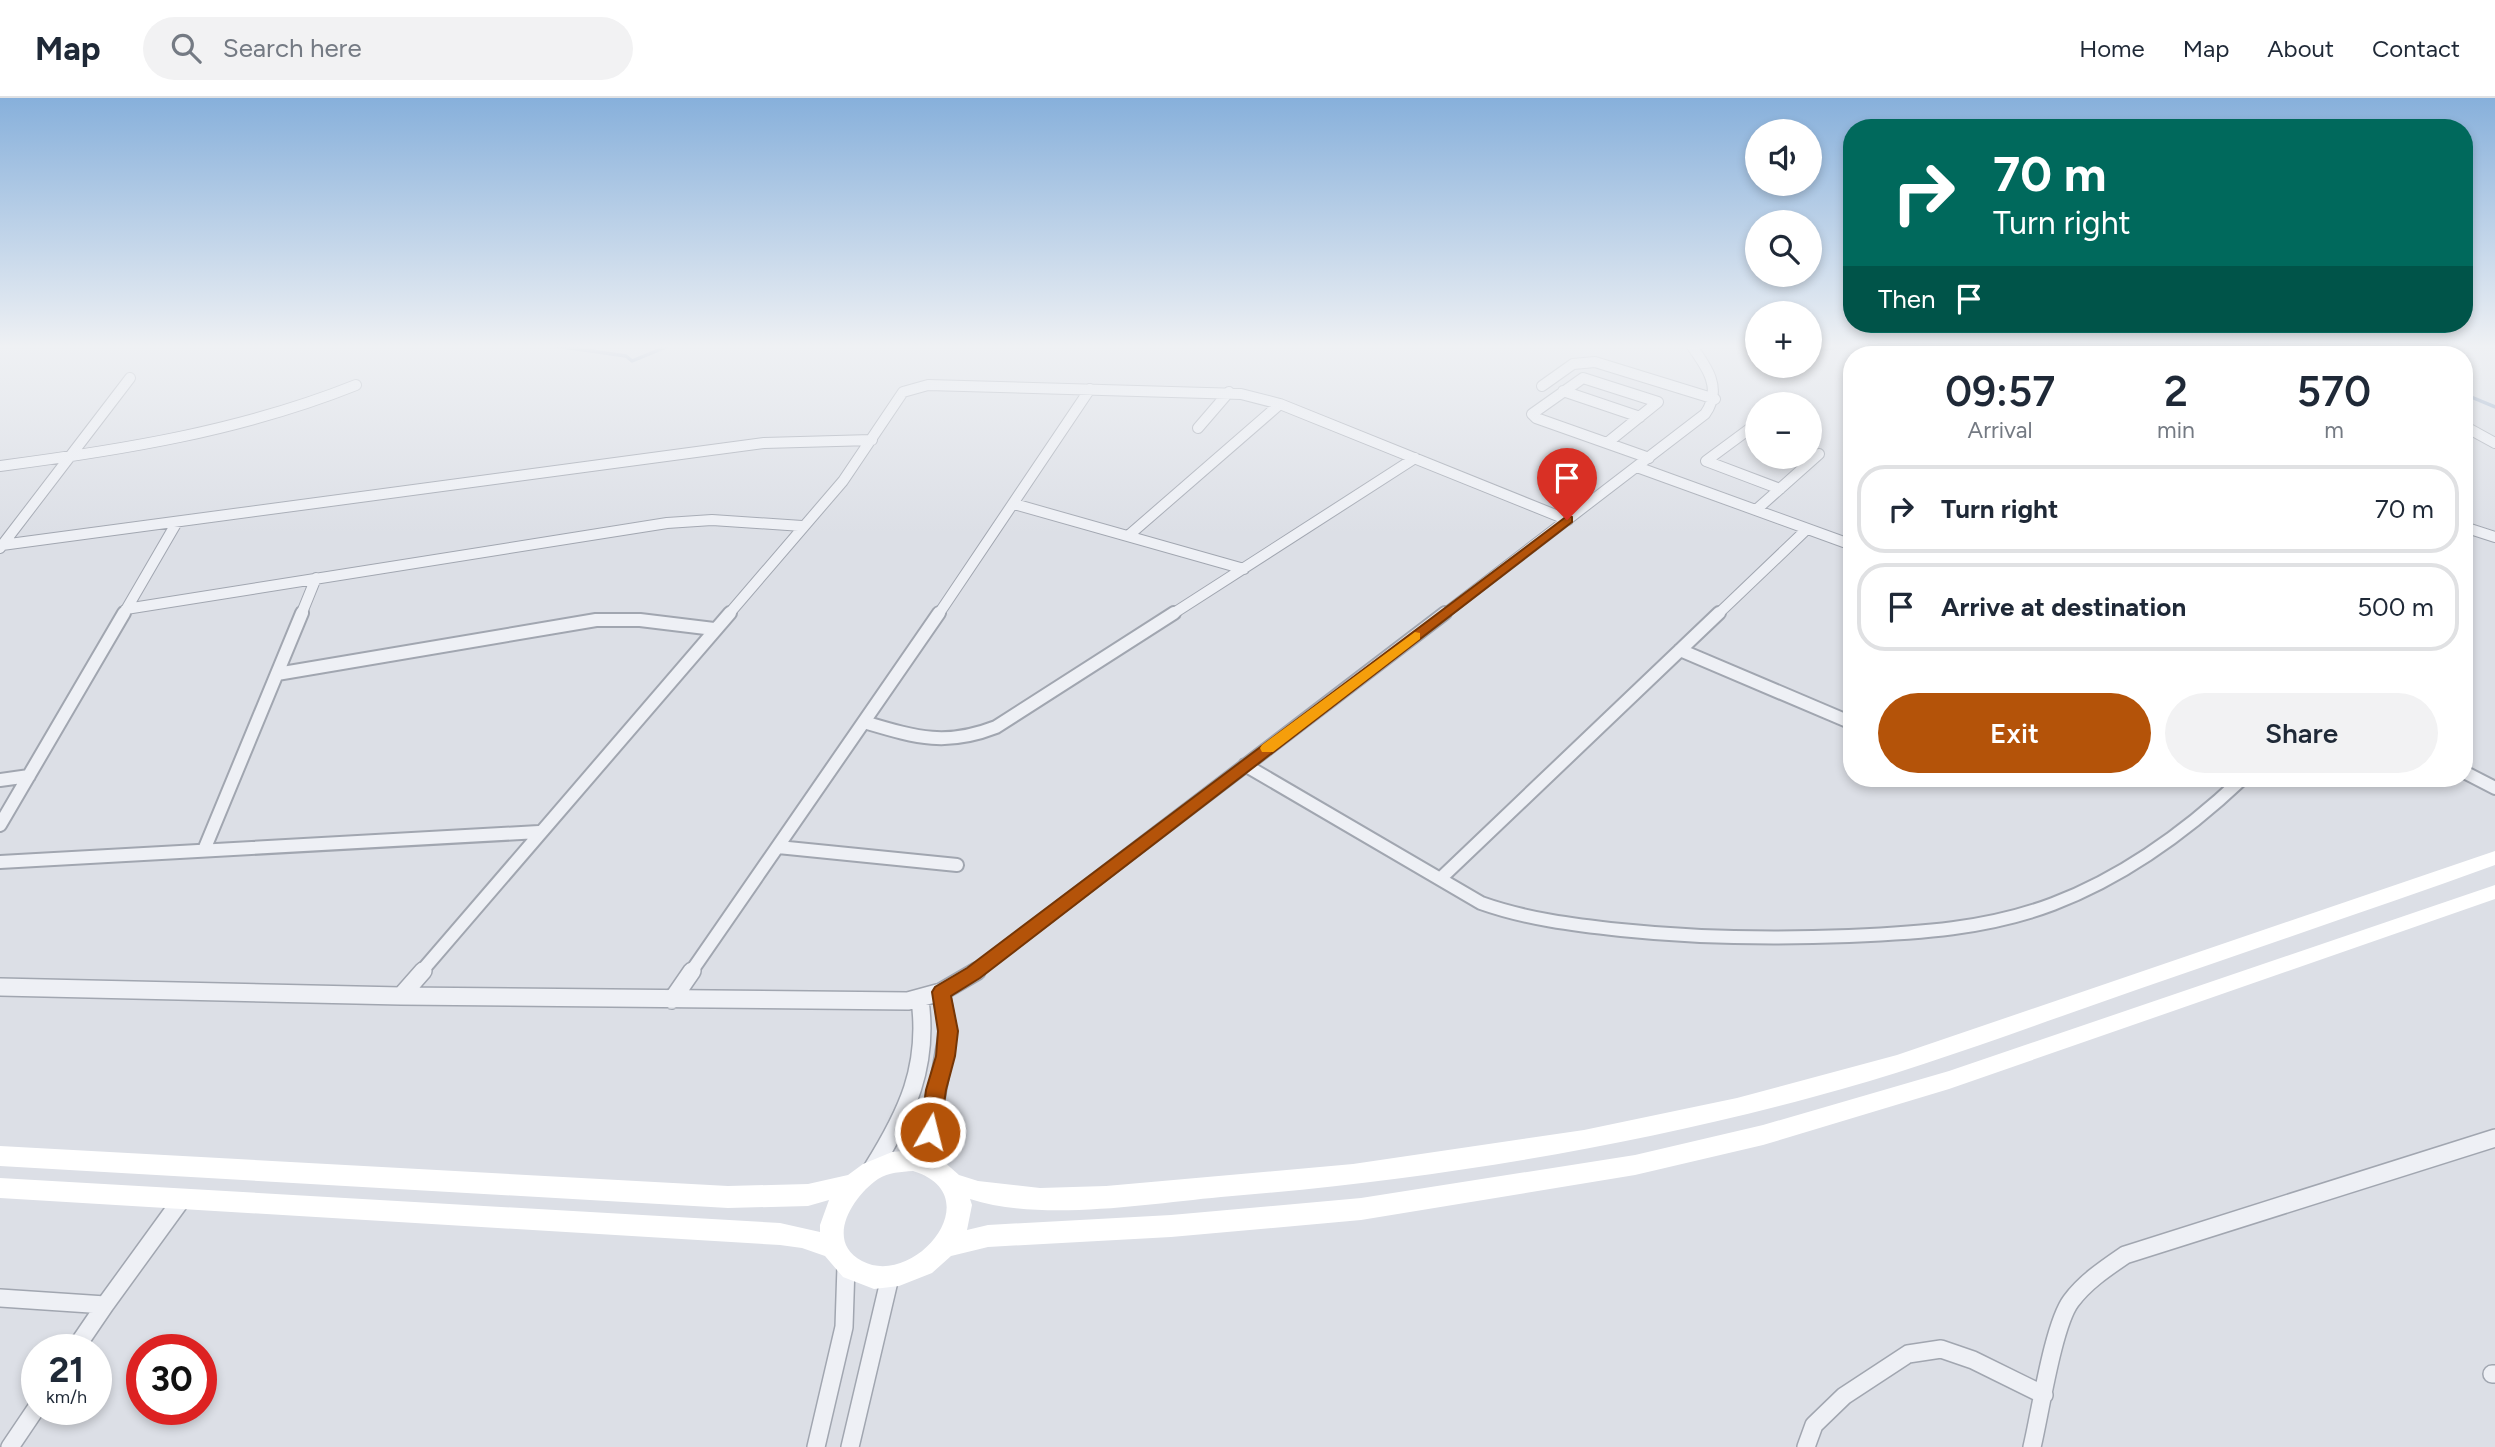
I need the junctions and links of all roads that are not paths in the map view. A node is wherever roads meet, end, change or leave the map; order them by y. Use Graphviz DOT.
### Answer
graph roads {
  1 [pos="107,408"];
  2 [pos="302,408"];
  3 [pos="893,408"];
  4 [pos="1077,408"];
  5 [pos="1215,408"];
  6 [pos="1275,408"];
  7 [pos="1290,408"];
  8 [pos="1543,408"];
  9 [pos="1613,408"];
  10 [pos="1651,408"];
  11 [pos="1709,408"];
  12 [pos="1640,417"];
  13 [pos="1198,428"];
  14 [pos="2473,431"];
  15 [pos="1745,432"];
  16 [pos="872,440"];
  17 [pos="1607,443"];
  18 [pos="2495,443"];
  19 [pos="70,457"];
  20 [pos="1649,457"];
  21 [pos="1415,458"];
  22 [pos="0,466"];
  23 [pos="1637,467"];
  24 [pos="1802,469"];
  25 [pos="1780,489"];
  26 [pos="1014,504"];
  27 [pos="1756,510"];
  28 [pos="1567,520"];
  29 [pos="177,522"];
  30 [pos="802,526"];
  31 [pos="1807,529"];
  32 [pos="2473,530"];
  33 [pos="1128,536"];
  34 [pos="2495,537"];
  35 [pos="1843,542"];
  36 [pos="1,547"];
  37 [pos="1244,569"];
  38 [pos="316,578"];
  39 [pos="126,609"];
  40 [pos="714,629"];
  41 [pos="1680,650"];
  42 [pos="278,674"];
  43 [pos="1843,719"];
  44 [pos="864,722"];
  45 [pos="1245,765"];
  46 [pos="29,776"];
  47 [pos="2473,777"];
  48 [pos="0,780"];
  49 [pos="2234,787"];
  50 [pos="2495,788"];
  51 [pos="0,825"];
  52 [pos="539,832"];
  53 [pos="778,847"];
  54 [pos="204,850"];
  55 [pos="2495,858"];
  56 [pos="0,862"];
  57 [pos="957,864"];
  58 [pos="1440,879"];
  59 [pos="2495,892"];
  60 [pos="0,987"];
  61 [pos="942,992"];
  62 [pos="401,996"];
  63 [pos="672,1000"];
  64 [pos="920,1000"];
  65 [pos="2495,1138"];
  66 [pos="0,1156"];
  67 [pos="945,1176"];
  68 [pos="862,1177"];
  69 [pos="0,1188"];
  70 [pos="182,1199"];
  71 [pos="944,1247"];
  72 [pos="840,1257"];
  73 [pos="890,1277"];
  74 [pos="0,1298"];
  75 [pos="105,1305"];
  76 [pos="85,1334"];
  77 [pos="2044,1395"];
  78 [pos="25,1425"];
  79 [pos="10,1447"];
  80 [pos="816,1447"];
  81 [pos="850,1447"];
  82 [pos="1807,1447"];
  83 [pos="2032,1447"];
  1 -- 19 [label="street"];
  2 -- 19 [label="street"];
  3 -- 16 [label="street"];
  4 -- 26 [label="street"];
  5 -- 13 [label="street"];
  6 -- 33 [label="street"];
  7 -- 21 [label="street"];
  8 -- 17 [label="street"];
  9 -- 12 [label="street"];
  10 -- 12 [label="street"];
  11 -- 20 [label="street"];
  12 -- 17 [label="street"];
  14 -- 18 [label="street"];
  15 -- 25 [label="street"];
  16 -- 29 [label="street"];
  16 -- 30 [label="street"];
  17 -- 20 [label="street"];
  19 -- 22 [label="street"];
  19 -- 36 [label="street"];
  20 -- 23 [label="street"];
  21 -- 28 [label="street"];
  21 -- 37 [label="street"];
  23 -- 27 [label="street"];
  23 -- 28 [label="street"];
  24 -- 25 [label="street"];
  25 -- 27 [label="street"];
  26 -- 33 [label="street"];
  26 -- 44 [label="street"];
  27 -- 31 [label="street"];
  28 -- 45 [label="street"];
  29 -- 36 [label="street"];
  29 -- 39 [label="street"];
  30 -- 38 [label="street"];
  30 -- 40 [label="street"];
  31 -- 35 [label="street"];
  31 -- 41 [label="street"];
  32 -- 34 [label="street"];
  33 -- 37 [label="street"];
  37 -- 44 [label="street"];
  38 -- 39 [label="street"];
  38 -- 42 [label="street"];
  39 -- 46 [label="street"];
  40 -- 42 [label="street"];
  40 -- 52 [label="street"];
  41 -- 43 [label="street"];
  41 -- 58 [label="street"];
  42 -- 54 [label="street"];
  44 -- 53 [label="street"];
  45 -- 58 [label="street"];
  45 -- 61 [label="street"];
  46 -- 48 [label="street"];
  46 -- 51 [label="street"];
  47 -- 50 [label="street"];
  49 -- 58 [label="street"];
  52 -- 54 [label="street"];
  52 -- 62 [label="street"];
  53 -- 57 [label="street"];
  53 -- 63 [label="street"];
  54 -- 56 [label="street"];
  55 -- 67 [label="main road"];
  59 -- 71 [label="main road"];
  60 -- 62 [label="street"];
  61 -- 64 [label="street"];
  61 -- 67 [label="street"];
  62 -- 63 [label="street"];
  63 -- 64 [label="street"];
  64 -- 68 [label="street"];
  65 -- 77 [label="street"];
  66 -- 68 [label="main road"];
  67 -- 68 [label="main road"];
  67 -- 71 [label="main road"];
  68 -- 72 [label="main road"];
  69 -- 70 [label="main road"];
  70 -- 72 [label="main road"];
  70 -- 75 [label="street"];
  71 -- 73 [label="main road"];
  72 -- 73 [label="main road"];
  72 -- 80 [label="street"];
  73 -- 81 [label="street"];
  74 -- 75 [label="street"];
  75 -- 76 [label="street"];
  77 -- 82 [label="street"];
  77 -- 83 [label="street"];
  78 -- 79 [label="street"];
}
